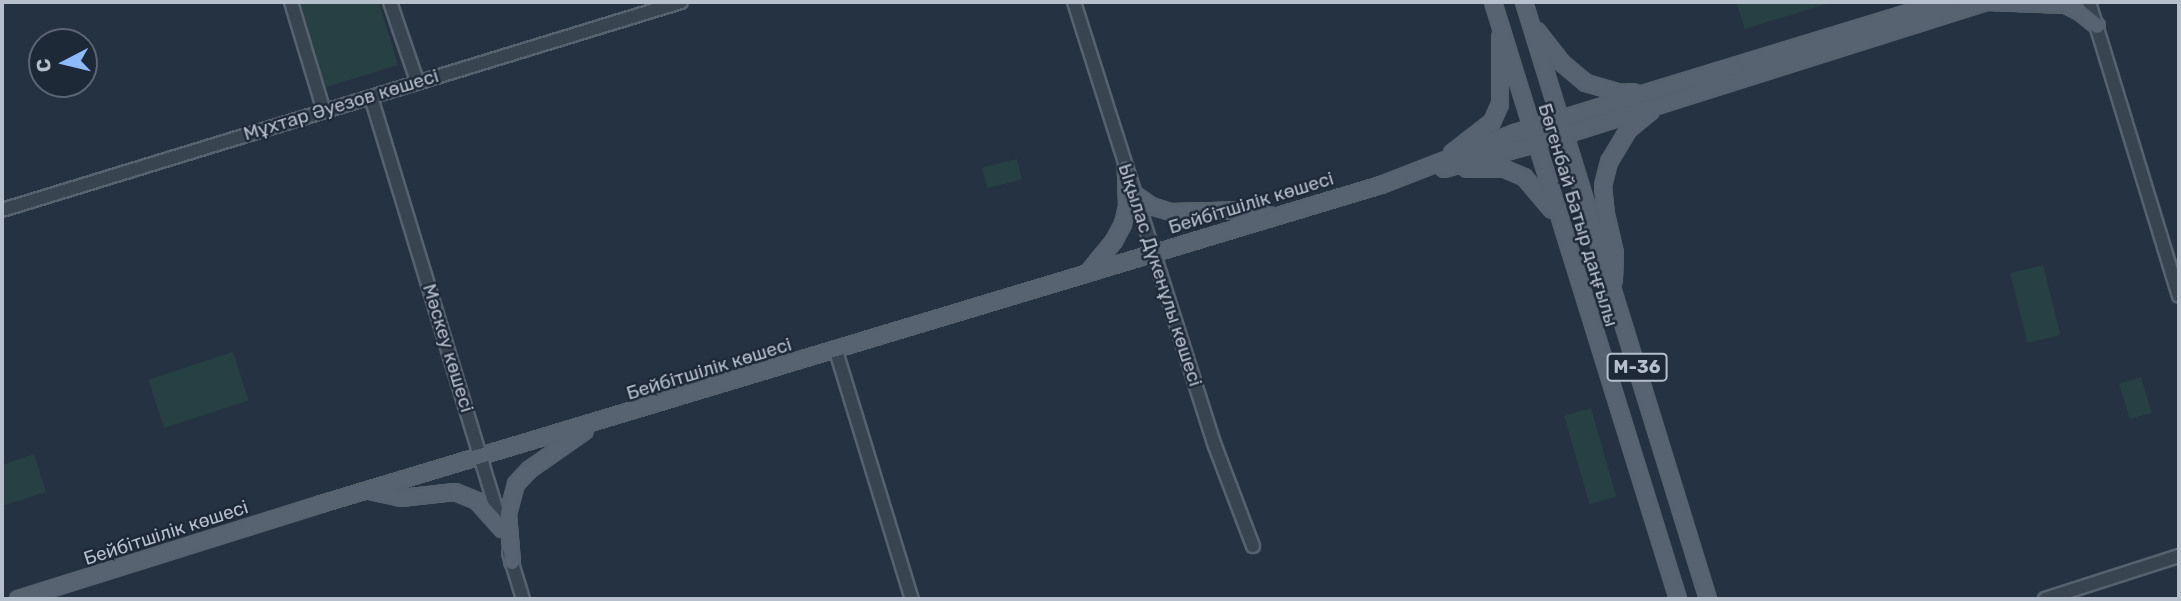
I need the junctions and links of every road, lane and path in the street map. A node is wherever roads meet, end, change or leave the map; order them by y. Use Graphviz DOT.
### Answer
graph roads {
  1 [pos="291,2"];
  2 [pos="390,2"];
  3 [pos="681,2"];
  4 [pos="1074,2"];
  5 [pos="1493,2"];
  6 [pos="1524,2"];
  7 [pos="1944,2"];
  8 [pos="1987,2"];
  9 [pos="2089,2"];
  10 [pos="2101,2"];
  11 [pos="1530,21"];
  12 [pos="1499,22"];
  13 [pos="2096,23"];
  14 [pos="417,81"];
  15 [pos="1655,90"];
  16 [pos="372,97"];
  17 [pos="1656,106"];
  18 [pos="324,111"];
  19 [pos="1560,119"];
  20 [pos="1531,128"];
  21 [pos="1565,135"];
  22 [pos="1536,144"];
  23 [pos="1440,167"];
  24 [pos="1126,168"];
  25 [pos="1134,194"];
  26 [pos="2,210"];
  27 [pos="1274,216"];
  28 [pos="1561,223"];
  29 [pos="1152,253"];
  30 [pos="1088,273"];
  31 [pos="1613,291"];
  32 [pos="2179,296"];
  33 [pos="836,351"];
  34 [pos="594,424"];
  35 [pos="480,457"];
  36 [pos="368,491"];
  37 [pos="502,528"];
  38 [pos="1253,546"];
  39 [pos="2179,556"];
  40 [pos="512,562"];
  41 [pos="18,599"];
  42 [pos="523,599"];
  43 [pos="912,599"];
  44 [pos="1678,599"];
  45 [pos="1708,599"];
  46 [pos="2045,599"];
  1 -- 18 [label="street"];
  2 -- 14 [label="street"];
  3 -- 14 [label="street, Мұхтар Әуезов көшесі"];
  4 -- 24 [label="street, Ықылас Дүкенұлы көшесі"];
  5 -- 12 [label="main road, Бөгенбай Батыр даңғылы / M-36"];
  6 -- 11 [label="main road, Бөгенбай Батыр даңғылы / M-36"];
  7 -- 15 [label="main road, Бейбітшілік көшесі"];
  8 -- 13 [label="main road, Бейбітшілік көшесі"];
  8 -- 17 [label="main road, Бейбітшілік көшесі"];
  9 -- 13 [label="street"];
  10 -- 13 [label="street"];
  11 -- 15 [label="main road"];
  11 -- 19 [label="main road, Бөгенбай Батыр даңғылы / M-36"];
  12 -- 20 [label="main road, Бөгенбай Батыр даңғылы / M-36"];
  12 -- 23 [label="main road"];
  13 -- 32 [label="street"];
  14 -- 16 [label="street, Мұхтар Әуезов көшесі"];
  15 -- 19 [label="main road, Бейбітшілік көшесі"];
  16 -- 18 [label="street, Мұхтар Әуезов көшесі"];
  16 -- 35 [label="street, Мәскеу көшесі"];
  17 -- 21 [label="main road, Бейбітшілік көшесі"];
  17 -- 31 [label="main road"];
  18 -- 26 [label="street, Мұхтар Әуезов көшесі"];
  19 -- 20 [label="main road, Бейбітшілік көшесі"];
  19 -- 21 [label="main road, Бөгенбай Батыр даңғылы / M-36"];
  20 -- 22 [label="main road, Бөгенбай Батыр даңғылы / M-36"];
  20 -- 23 [label="main road, Бейбітшілік көшесі"];
  21 -- 22 [label="main road, Бейбітшілік көшесі"];
  21 -- 31 [label="main road, Бөгенбай Батыр даңғылы / M-36"];
  22 -- 23 [label="main road, Бейбітшілік көшесі"];
  22 -- 28 [label="main road, Бөгенбай Батыр даңғылы / M-36"];
  23 -- 27 [label="main road, Бейбітшілік көшесі"];
  23 -- 28 [label="main road"];
  24 -- 25 [label="street, Ықылас Дүкенұлы көшесі"];
  24 -- 30 [label="main road"];
  25 -- 27 [label="main road"];
  25 -- 29 [label="street, Ықылас Дүкенұлы көшесі"];
  27 -- 29 [label="main road, Бейбітшілік көшесі"];
  28 -- 44 [label="main road, Бөгенбай Батыр даңғылы / M-36"];
  29 -- 30 [label="main road, Бейбітшілік көшесі"];
  29 -- 38 [label="street, Ықылас Дүкенұлы көшесі"];
  30 -- 33 [label="main road, Бейбітшілік көшесі"];
  31 -- 45 [label="main road, Бөгенбай Батыр даңғылы / M-36"];
  33 -- 34 [label="main road, Бейбітшілік көшесі"];
  33 -- 43 [label="street"];
  34 -- 35 [label="main road, Бейбітшілік көшесі"];
  34 -- 40 [label="main road"];
  35 -- 36 [label="main road, Бейбітшілік көшесі"];
  35 -- 37 [label="street, Мәскеу көшесі"];
  36 -- 37 [label="main road"];
  36 -- 41 [label="main road, Бейбітшілік көшесі"];
  37 -- 40 [label="street, Мәскеу көшесі"];
  39 -- 46 [label="street"];
  40 -- 42 [label="street, Мәскеу көшесі"];
}
